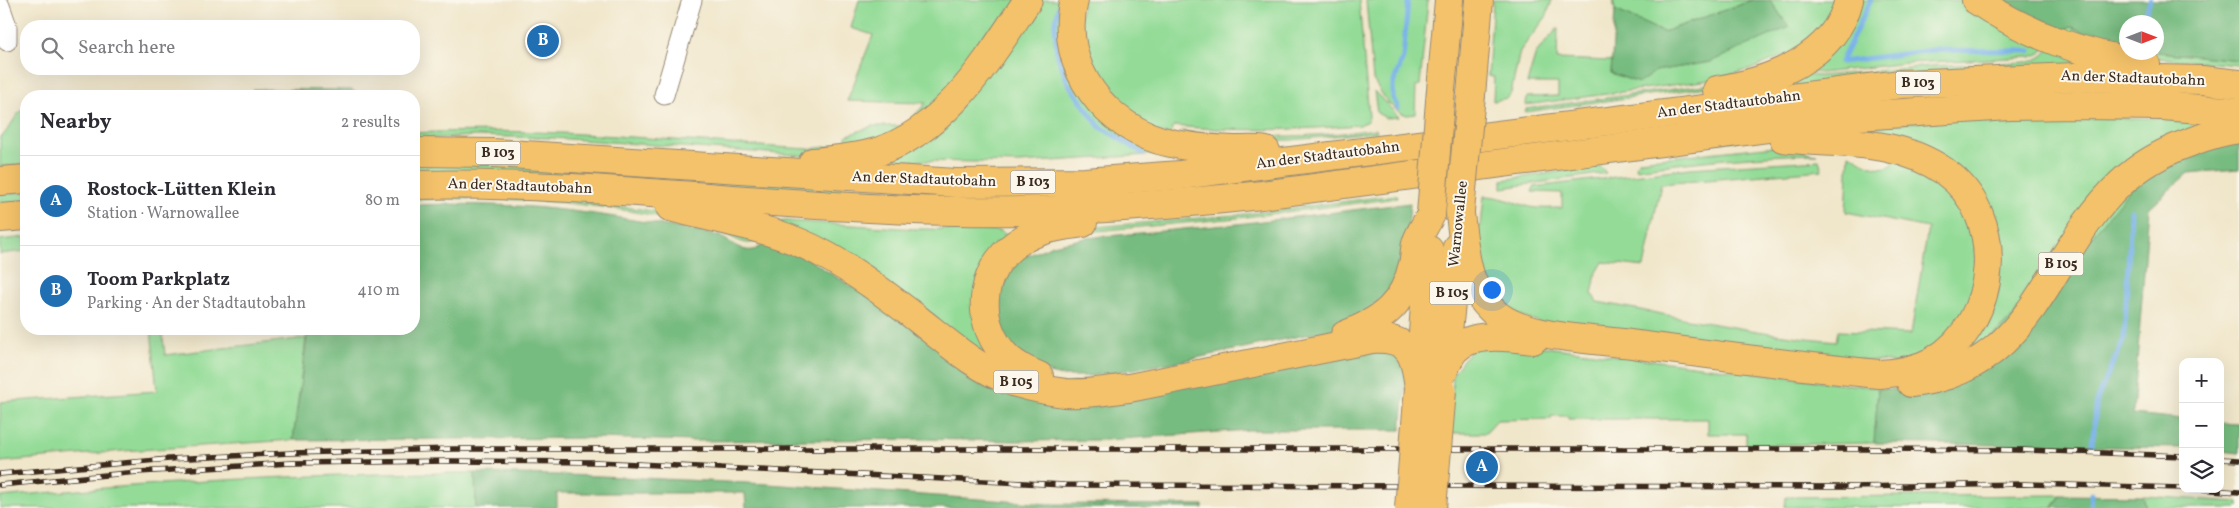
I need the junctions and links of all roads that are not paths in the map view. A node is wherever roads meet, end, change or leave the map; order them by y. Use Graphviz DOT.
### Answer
graph roads {
  1 [pos="692,0"];
  2 [pos="1028,0"];
  3 [pos="1074,0"];
  4 [pos="1437,0"];
  5 [pos="1479,0"];
  6 [pos="1848,0"];
  7 [pos="1976,0"];
  8 [pos="0,6"];
  9 [pos="1448,12"];
  10 [pos="7,41"];
  11 [pos="2202,80"];
  12 [pos="2239,84"];
  13 [pos="664,95"];
  14 [pos="2239,112"];
  15 [pos="1634,116"];
  16 [pos="2239,130"];
  17 [pos="1734,132"];
  18 [pos="420,152"];
  19 [pos="1309,159"];
  20 [pos="701,165"];
  21 [pos="20,180"];
  22 [pos="0,182"];
  23 [pos="420,185"];
  24 [pos="624,191"];
  25 [pos="1175,205"];
  26 [pos="1460,212"];
  27 [pos="1431,214"];
  28 [pos="20,216"];
  29 [pos="0,218"];
  30 [pos="1435,383"];
  31 [pos="1409,508"];
  32 [pos="1432,508"];
  1 -- 13 [label="street"];
  2 -- 20 [label="highway"];
  3 -- 19 [label="highway, B 103"];
  4 -- 9 [label="highway"];
  5 -- 26 [label="highway, Warnowallee / B 105, bridge"];
  6 -- 15 [label="highway"];
  7 -- 11 [label="highway"];
  8 -- 10 [label="street"];
  9 -- 27 [label="highway, Warnowallee, bridge"];
  11 -- 12 [label="highway, An der Stadtautobahn / B 103"];
  11 -- 15 [label="highway, An der Stadtautobahn / B 103"];
  14 -- 17 [label="highway, An der Stadtautobahn / B 103"];
  15 -- 19 [label="highway, An der Stadtautobahn / B 103"];
  16 -- 30 [label="highway, B 105"];
  17 -- 25 [label="highway, An der Stadtautobahn / B 103"];
  17 -- 26 [label="highway"];
  18 -- 20 [label="highway, An der Stadtautobahn / B 103"];
  19 -- 20 [label="highway, An der Stadtautobahn / B 103"];
  21 -- 22 [label="highway"];
  23 -- 24 [label="highway, An der Stadtautobahn / B 103"];
  24 -- 25 [label="highway, An der Stadtautobahn / B 103"];
  24 -- 30 [label="highway, B 105"];
  25 -- 27 [label="highway"];
  26 -- 30 [label="highway, Warnowallee / B 105"];
  27 -- 30 [label="highway, Warnowallee"];
  28 -- 29 [label="highway"];
  30 -- 31 [label="highway, Warnowallee / B 105, bridge"];
  30 -- 32 [label="highway, Warnowallee / B 105, bridge"];
}
